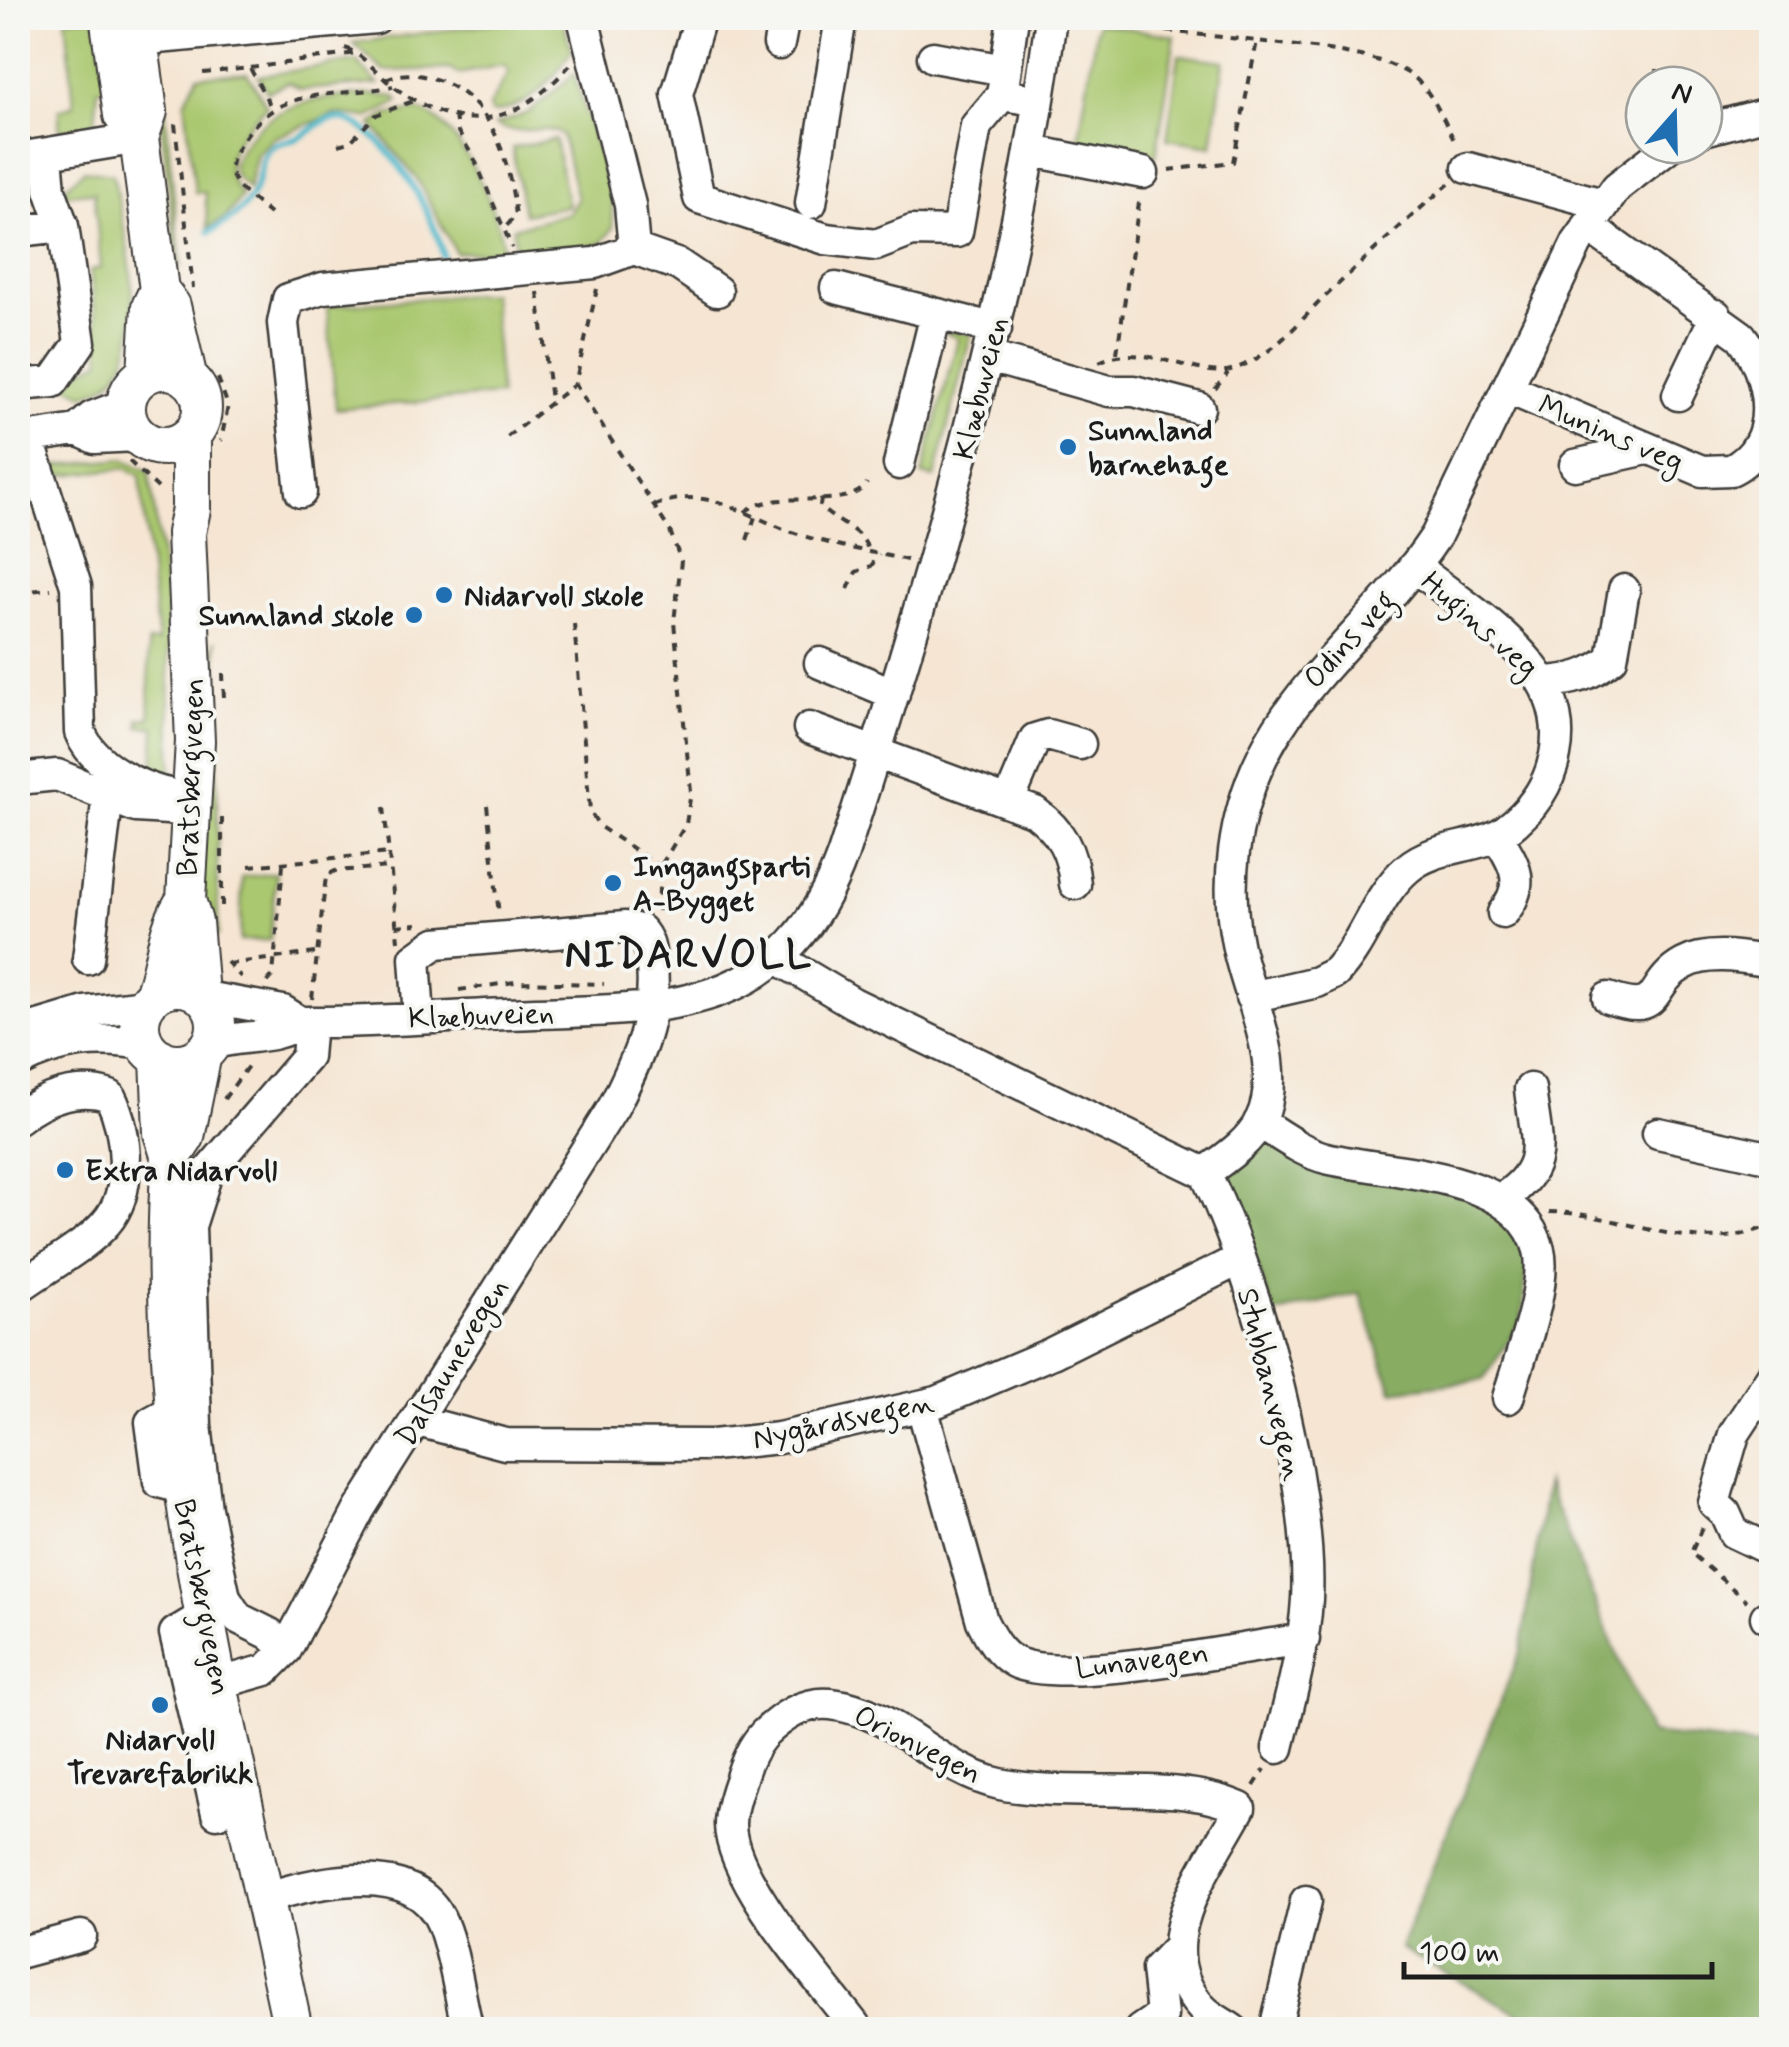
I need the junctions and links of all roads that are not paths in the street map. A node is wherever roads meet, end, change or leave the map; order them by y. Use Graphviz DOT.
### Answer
graph roads {
  1 [pos="583,18"];
  2 [pos="700,18"];
  3 [pos="841,18"];
  4 [pos="1013,18"];
  5 [pos="1051,18"];
  6 [pos="356,19"];
  7 [pos="124,29"];
  8 [pos="933,57"];
  9 [pos="1004,82"];
  10 [pos="1040,100"];
  11 [pos="1772,112"];
  12 [pos="1724,125"];
  13 [pos="139,138"];
  14 [pos="1032,151"];
  15 [pos="32,157"];
  16 [pos="1642,165"];
  17 [pos="1468,168"];
  18 [pos="1143,173"];
  19 [pos="811,202"];
  20 [pos="1596,215"];
  21 [pos="63,226"];
  22 [pos="18,231"];
  23 [pos="634,249"];
  24 [pos="836,288"];
  25 [pos="158,290"];
  26 [pos="717,291"];
  27 [pos="936,314"];
  28 [pos="1716,314"];
  29 [pos="992,343"];
  30 [pos="147,373"];
  31 [pos="188,379"];
  32 [pos="53,382"];
  33 [pos="18,386"];
  34 [pos="1509,388"];
  35 [pos="1678,395"];
  36 [pos="1200,408"];
  37 [pos="70,432"];
  38 [pos="148,436"];
  39 [pos="22,438"];
  40 [pos="1765,439"];
  41 [pos="1647,449"];
  42 [pos="899,464"];
  43 [pos="1575,464"];
  44 [pos="300,492"];
  45 [pos="1414,566"];
  46 [pos="1624,590"];
  47 [pos="820,663"];
  48 [pos="1545,682"];
  49 [pos="894,694"];
  50 [pos="809,728"];
  51 [pos="1080,744"];
  52 [pos="876,752"];
  53 [pos="18,778"];
  54 [pos="108,795"];
  55 [pos="1009,800"];
  56 [pos="192,804"];
  57 [pos="1497,836"];
  58 [pos="1075,884"];
  59 [pos="186,900"];
  60 [pos="1502,913"];
  61 [pos="88,958"];
  62 [pos="777,958"];
  63 [pos="1772,962"];
  64 [pos="202,995"];
  65 [pos="1251,998"];
  66 [pos="1608,998"];
  67 [pos="150,1000"];
  68 [pos="654,1008"];
  69 [pos="307,1014"];
  70 [pos="419,1018"];
  71 [pos="18,1032"];
  72 [pos="206,1049"];
  73 [pos="153,1051"];
  74 [pos="18,1062"];
  75 [pos="1530,1090"];
  76 [pos="18,1118"];
  77 [pos="1260,1122"];
  78 [pos="1658,1134"];
  79 [pos="171,1158"];
  80 [pos="1772,1158"];
  81 [pos="1206,1173"];
  82 [pos="1510,1209"];
  83 [pos="1240,1259"];
  84 [pos="18,1288"];
  85 [pos="1772,1376"];
  86 [pos="1508,1398"];
  87 [pos="922,1407"];
  88 [pos="418,1421"];
  89 [pos="1772,1551"];
  90 [pos="206,1615"];
  91 [pos="1304,1639"];
  92 [pos="286,1650"];
  93 [pos="220,1683"];
  94 [pos="1278,1748"];
  95 [pos="217,1813"];
  96 [pos="265,1898"];
  97 [pos="1306,1901"];
  98 [pos="81,1936"];
  99 [pos="1177,1948"];
  100 [pos="18,1953"];
  101 [pos="1156,2025"];
  102 [pos="293,2030"];
  103 [pos="468,2030"];
  104 [pos="858,2030"];
  105 [pos="1233,2030"];
  106 [pos="1274,2030"];
  1 -- 23 [label="street"];
  2 -- 9 [label="street"];
  3 -- 19 [label="street"];
  4 -- 9 [label="street"];
  5 -- 10 [label="street, Klæbuveien"];
  6 -- 7 [label="street"];
  7 -- 13 [label="main road"];
  8 -- 9 [label="street"];
  9 -- 10 [label="street"];
  10 -- 14 [label="street, Klæbuveien"];
  11 -- 12 [label="street"];
  13 -- 15 [label="street"];
  13 -- 25 [label="main road"];
  14 -- 18 [label="street"];
  14 -- 29 [label="street, Klæbuveien"];
  15 -- 21 [label="street"];
  16 -- 20 [label="street, Odins veg"];
  17 -- 20 [label="street, Munins veg"];
  20 -- 28 [label="street, Munins veg"];
  20 -- 34 [label="street, Odins veg"];
  21 -- 22 [label="street"];
  21 -- 32 [label="street"];
  23 -- 26 [label="street"];
  23 -- 44 [label="street"];
  24 -- 27 [label="street"];
  25 -- 30 [label="main road"];
  25 -- 31 [label="main road"];
  27 -- 29 [label="street"];
  27 -- 42 [label="street"];
  28 -- 35 [label="street"];
  28 -- 40 [label="street, Munins veg"];
  29 -- 36 [label="street"];
  29 -- 49 [label="street, Klæbuveien"];
  30 -- 31 [label="main road"];
  30 -- 38 [label="main road"];
  31 -- 38 [label="main road, Bratsbergvegen"];
  32 -- 33 [label="street"];
  32 -- 37 [label="street"];
  34 -- 41 [label="street, Munins veg"];
  34 -- 45 [label="street, Odins veg"];
  37 -- 38 [label="street"];
  37 -- 39 [label="street"];
  38 -- 56 [label="main road, Bratsbergvegen"];
  39 -- 56 [label="street"];
  40 -- 41 [label="street, Munins veg"];
  41 -- 43 [label="street"];
  45 -- 48 [label="street, Hugins veg"];
  45 -- 65 [label="street, Odins veg"];
  46 -- 48 [label="street, Hugins veg"];
  47 -- 49 [label="street"];
  48 -- 57 [label="street, Hugins veg"];
  49 -- 52 [label="street, Klæbuveien"];
  50 -- 52 [label="street"];
  51 -- 55 [label="street"];
  52 -- 55 [label="street"];
  52 -- 62 [label="street, Klæbuveien"];
  53 -- 54 [label="street"];
  54 -- 56 [label="street"];
  54 -- 61 [label="street"];
  55 -- 58 [label="street"];
  56 -- 59 [label="main road, Bratsbergvegen"];
  57 -- 60 [label="street"];
  57 -- 65 [label="street, Hugins veg"];
  59 -- 64 [label="main road, Bratsbergvegen"];
  59 -- 67 [label="main road, Bratsbergvegen"];
  62 -- 68 [label="street, Klæbuveien"];
  62 -- 81 [label="street"];
  63 -- 66 [label="street"];
  64 -- 67 [label="main road"];
  64 -- 69 [label="street, Klæbuveien"];
  64 -- 72 [label="main road"];
  65 -- 77 [label="street, Odins veg"];
  67 -- 71 [label="street"];
  67 -- 73 [label="main road"];
  68 -- 70 [label="street, Klæbuveien"];
  68 -- 70 [label="street"];
  68 -- 88 [label="street, Dalsaunevegen"];
  69 -- 70 [label="street, Klæbuveien"];
  69 -- 72 [label="street, Klæbuveien"];
  69 -- 92 [label="street"];
  72 -- 73 [label="main road"];
  72 -- 79 [label="main road, Bratsbergvegen"];
  73 -- 74 [label="street"];
  73 -- 79 [label="main road, Bratsbergvegen"];
  75 -- 82 [label="street"];
  76 -- 84 [label="street"];
  77 -- 81 [label="street"];
  77 -- 82 [label="street"];
  78 -- 80 [label="street"];
  79 -- 90 [label="main road, Bratsbergvegen"];
  81 -- 83 [label="street, Stubbanvegen"];
  82 -- 86 [label="street"];
  83 -- 87 [label="street, Nygårdsvegen"];
  83 -- 91 [label="street, Stubbanvegen"];
  85 -- 89 [label="street"];
  87 -- 88 [label="street, Nygårdsvegen"];
  87 -- 91 [label="street, Lunavegen"];
  88 -- 92 [label="street, Dalsaunevegen"];
  90 -- 93 [label="main road, Bratsbergvegen"];
  90 -- 95 [label="street"];
  91 -- 94 [label="street, Stubbanvegen"];
  92 -- 93 [label="street"];
  93 -- 96 [label="main road, Bratsbergvegen"];
  96 -- 102 [label="main road, Bratsbergvegen"];
  96 -- 103 [label="street"];
  97 -- 106 [label="street"];
  98 -- 100 [label="street"];
  99 -- 101 [label="street"];
  99 -- 104 [label="street, Orionvegen"];
  99 -- 105 [label="street"];
}
